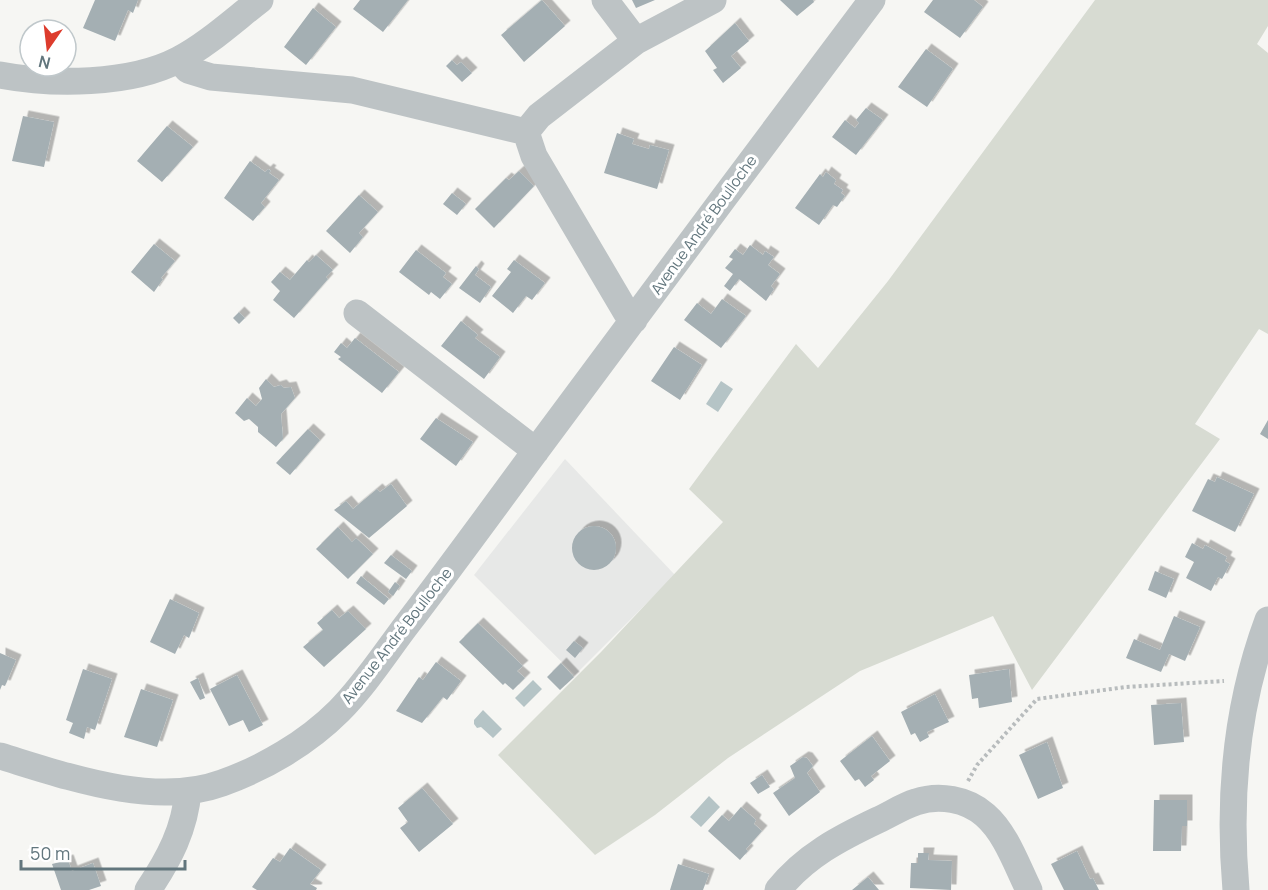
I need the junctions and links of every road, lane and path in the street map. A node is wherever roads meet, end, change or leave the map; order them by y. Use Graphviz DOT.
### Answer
graph roads {
  1 [pos="260,0"];
  2 [pos="605,0"];
  3 [pos="713,0"];
  4 [pos="872,0"];
  5 [pos="636,41"];
  6 [pos="178,60"];
  7 [pos="0,75"];
  8 [pos="526,132"];
  9 [pos="357,313"];
  10 [pos="634,320"];
  11 [pos="536,451"];
  12 [pos="1268,620"];
  13 [pos="1249,686"];
  14 [pos="0,756"];
  15 [pos="188,791"];
  16 [pos="958,800"];
  17 [pos="148,890"];
  18 [pos="778,890"];
  19 [pos="1029,890"];
  20 [pos="1236,890"];
  1 -- 6 [label="street"];
  2 -- 5 [label="street"];
  3 -- 5 [label="street"];
  4 -- 10 [label="street, Avenue André Boulloche"];
  5 -- 8 [label="street"];
  6 -- 7 [label="street"];
  6 -- 8 [label="street"];
  8 -- 10 [label="street"];
  9 -- 11 [label="street"];
  10 -- 11 [label="street, Avenue André Boulloche"];
  11 -- 15 [label="street, Avenue André Boulloche"];
  12 -- 13 [label="street"];
  13 -- 16 [label="path"];
  13 -- 20 [label="street"];
  14 -- 15 [label="street, Avenue André Boulloche"];
  15 -- 17 [label="street"];
  16 -- 18 [label="street"];
  16 -- 19 [label="street"];
}
